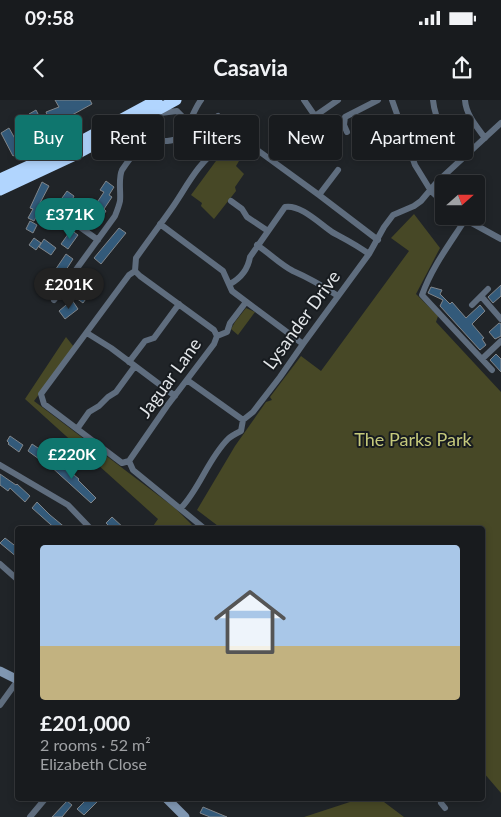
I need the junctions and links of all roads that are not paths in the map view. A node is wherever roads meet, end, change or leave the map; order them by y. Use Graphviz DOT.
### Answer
graph roads {
  1 [pos="151,100"];
  2 [pos="157,100"];
  3 [pos="176,100"];
  4 [pos="201,100"];
  5 [pos="304,100"];
  6 [pos="338,100"];
  7 [pos="378,100"];
  8 [pos="392,100"];
  9 [pos="433,100"];
  10 [pos="465,100"];
  11 [pos="151,115"];
  12 [pos="181,115"];
  13 [pos="192,115"];
  14 [pos="315,115"];
  15 [pos="317,115"];
  16 [pos="437,115"];
  17 [pos="500,125"];
  18 [pos="347,132"];
  19 [pos="485,138"];
  20 [pos="174,140"];
  21 [pos="92,146"];
  22 [pos="473,149"];
  23 [pos="259,151"];
  24 [pos="206,160"];
  25 [pos="461,160"];
  26 [pos="338,170"];
  27 [pos="0,174"];
  28 [pos="0,180"];
  29 [pos="0,190"];
  30 [pos="431,191"];
  31 [pos="319,195"];
  32 [pos="435,195"];
  33 [pos="231,201"];
  34 [pos="49,205"];
  35 [pos="160,224"];
  36 [pos="458,225"];
  37 [pos="475,225"];
  38 [pos="268,231"];
  39 [pos="501,239"];
  40 [pos="98,240"];
  41 [pos="378,240"];
  42 [pos="258,245"];
  43 [pos="369,254"];
  44 [pos="135,271"];
  45 [pos="230,284"];
  46 [pos="488,289"];
  47 [pos="338,296"];
  48 [pos="481,296"];
  49 [pos="54,300"];
  50 [pos="246,302"];
  51 [pos="179,304"];
  52 [pos="472,305"];
  53 [pos="501,318"];
  54 [pos="87,332"];
  55 [pos="217,336"];
  56 [pos="501,341"];
  57 [pos="302,344"];
  58 [pos="482,359"];
  59 [pos="129,362"];
  60 [pos="135,366"];
  61 [pos="492,370"];
  62 [pos="187,380"];
  63 [pos="175,396"];
  64 [pos="243,420"];
  65 [pos="77,429"];
  66 [pos="129,461"];
  67 [pos="0,465"];
  68 [pos="181,508"];
  69 [pos="88,526"];
  70 [pos="202,526"];
  71 [pos="0,564"];
  72 [pos="15,577"];
  73 [pos="0,670"];
  74 [pos="15,678"];
  75 [pos="15,684"];
  76 [pos="0,705"];
  77 [pos="43,801"];
  78 [pos="169,801"];
  79 [pos="30,817"];
  80 [pos="184,817"];
  1 -- 27 [label="highway"];
  2 -- 28 [label="highway"];
  3 -- 11 [label="highway"];
  4 -- 13 [label="street"];
  5 -- 14 [label="street"];
  6 -- 15 [label="street"];
  7 -- 18 [label="street"];
  8 -- 30 [label="street"];
  9 -- 16 [label="street"];
  10 -- 19 [label="street"];
  11 -- 12 [label="street"];
  17 -- 19 [label="street, Lysander Drive"];
  19 -- 22 [label="street, Lysander Drive"];
  20 -- 40 [label="street"];
  21 -- 29 [label="highway"];
  23 -- 31 [label="street"];
  24 -- 35 [label="street"];
  25 -- 30 [label="street, Lysander Drive"];
  26 -- 31 [label="street"];
  30 -- 32 [label="street"];
  30 -- 41 [label="street, Lysander Drive"];
  31 -- 41 [label="street"];
  33 -- 38 [label="street"];
  34 -- 40 [label="street"];
  35 -- 44 [label="street"];
  35 -- 45 [label="street"];
  36 -- 58 [label="street"];
  37 -- 39 [label="street"];
  38 -- 42 [label="street"];
  38 -- 43 [label="street"];
  40 -- 49 [label="street"];
  41 -- 43 [label="street, Lysander Drive"];
  42 -- 45 [label="street"];
  42 -- 47 [label="street"];
  43 -- 47 [label="street, Lysander Drive"];
  44 -- 51 [label="street, Jaguar Lane"];
  44 -- 54 [label="street"];
  45 -- 50 [label="street"];
  46 -- 48 [label="street"];
  47 -- 57 [label="street, Lysander Drive"];
  48 -- 52 [label="street"];
  48 -- 53 [label="street"];
  50 -- 55 [label="street"];
  50 -- 57 [label="street"];
  51 -- 55 [label="street, Jaguar Lane"];
  51 -- 59 [label="street"];
  54 -- 59 [label="street"];
  54 -- 65 [label="street"];
  55 -- 62 [label="street, Jaguar Lane"];
  56 -- 58 [label="street"];
  57 -- 64 [label="street, Lysander Drive"];
  58 -- 61 [label="street"];
  59 -- 60 [label="street"];
  60 -- 63 [label="street"];
  60 -- 65 [label="street"];
  62 -- 63 [label="street, Jaguar Lane"];
  62 -- 64 [label="street"];
  63 -- 66 [label="street, Jaguar Lane"];
  64 -- 68 [label="street, Lysander Drive"];
  65 -- 66 [label="street"];
  66 -- 68 [label="street"];
  67 -- 69 [label="street"];
  68 -- 70 [label="street"];
  71 -- 72 [label="street"];
  73 -- 74 [label="street"];
  75 -- 76 [label="street"];
  77 -- 79 [label="street"];
  78 -- 80 [label="street"];
}
